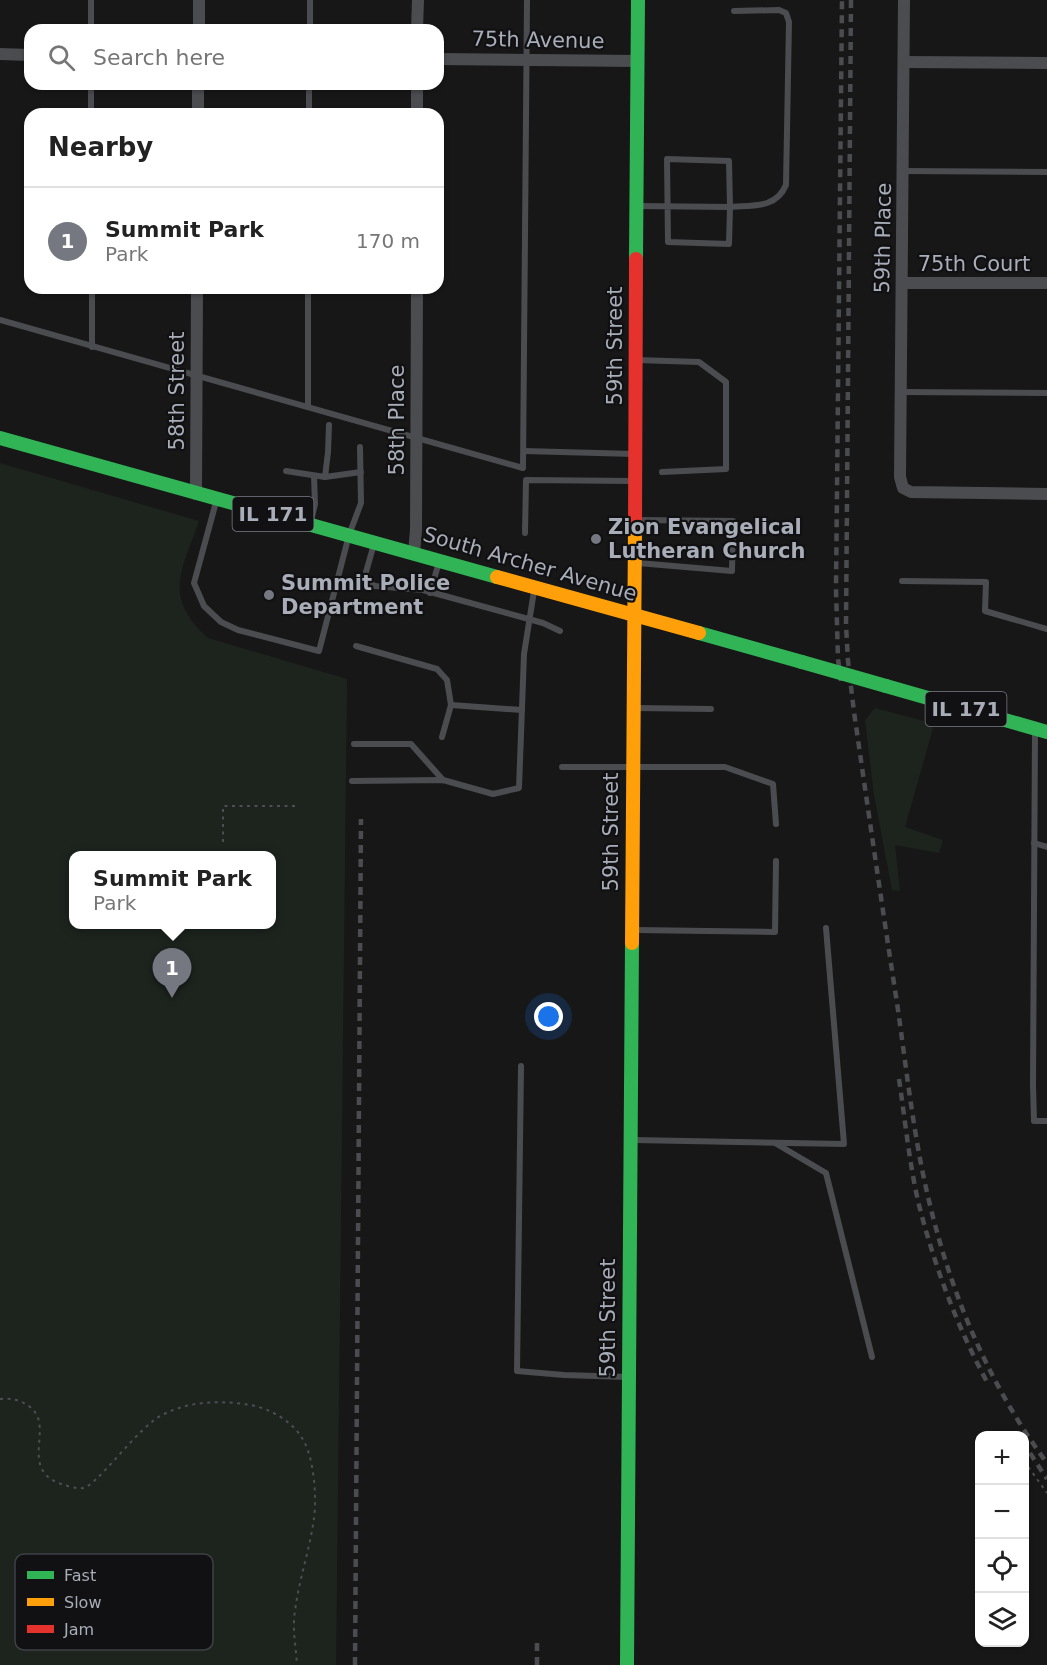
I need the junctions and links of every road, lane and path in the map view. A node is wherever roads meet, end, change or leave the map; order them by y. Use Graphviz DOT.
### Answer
graph roads {
  1 [pos="91,0"];
  2 [pos="199,0"];
  3 [pos="310,0"];
  4 [pos="418,0"];
  5 [pos="527,0"];
  6 [pos="638,0"];
  7 [pos="904,0"];
  8 [pos="734,11"];
  9 [pos="91,24"];
  10 [pos="198,24"];
  11 [pos="309,24"];
  12 [pos="417,24"];
  13 [pos="0,54"];
  14 [pos="24,54"];
  15 [pos="444,59"];
  16 [pos="527,60"];
  17 [pos="638,61"];
  18 [pos="904,62"];
  19 [pos="1047,63"];
  20 [pos="91,90"];
  21 [pos="198,90"];
  22 [pos="309,90"];
  23 [pos="417,90"];
  24 [pos="91,108"];
  25 [pos="198,108"];
  26 [pos="309,108"];
  27 [pos="417,108"];
  28 [pos="903,171"];
  29 [pos="1047,172"];
  30 [pos="637,206"];
  31 [pos="667,207"];
  32 [pos="730,207"];
  33 [pos="902,283"];
  34 [pos="1047,283"];
  35 [pos="92,294"];
  36 [pos="197,294"];
  37 [pos="308,294"];
  38 [pos="417,294"];
  39 [pos="0,320"];
  40 [pos="92,347"];
  41 [pos="636,360"];
  42 [pos="196,376"];
  43 [pos="901,392"];
  44 [pos="1047,393"];
  45 [pos="308,407"];
  46 [pos="329,425"];
  47 [pos="0,438"];
  48 [pos="417,438"];
  49 [pos="360,447"];
  50 [pos="524,451"];
  51 [pos="635,454"];
  52 [pos="286,471"];
  53 [pos="361,472"];
  54 [pos="662,472"];
  55 [pos="314,476"];
  56 [pos="325,477"];
  57 [pos="635,481"];
  58 [pos="196,494"];
  59 [pos="1047,494"];
  60 [pos="217,499"];
  61 [pos="634,520"];
  62 [pos="310,524"];
  63 [pos="525,533"];
  64 [pos="349,535"];
  65 [pos="374,542"];
  66 [pos="414,553"];
  67 [pos="439,560"];
  68 [pos="634,563"];
  69 [pos="902,581"];
  70 [pos="534,587"];
  71 [pos="430,593"];
  72 [pos="634,615"];
  73 [pos="529,620"];
  74 [pos="1047,629"];
  75 [pos="560,631"];
  76 [pos="356,646"];
  77 [pos="451,705"];
  78 [pos="633,708"];
  79 [pos="711,709"];
  80 [pos="522,710"];
  81 [pos="1041,730"];
  82 [pos="442,736"];
  83 [pos="354,744"];
  84 [pos="562,767"];
  85 [pos="633,767"];
  86 [pos="443,780"];
  87 [pos="352,781"];
  88 [pos="297,806"];
  89 [pos="776,824"];
  90 [pos="224,842"];
  91 [pos="1034,843"];
  92 [pos="1047,847"];
  93 [pos="776,861"];
  94 [pos="826,928"];
  95 [pos="632,930"];
  96 [pos="521,1066"];
  97 [pos="1047,1121"];
  98 [pos="630,1140"];
  99 [pos="775,1143"];
  100 [pos="872,1357"];
  101 [pos="628,1377"];
  102 [pos="0,1399"];
  103 [pos="1029,1468"];
  104 [pos="1047,1492"];
  105 [pos="297,1665"];
  106 [pos="627,1665"];
  1 -- 9 [label="lane"];
  2 -- 10 [label="street"];
  3 -- 11 [label="lane"];
  4 -- 12 [label="street"];
  5 -- 16 [label="lane"];
  6 -- 17 [label="street, 59th Street"];
  7 -- 18 [label="street, 59th Place"];
  8 -- 32 [label="lane"];
  13 -- 14 [label="street"];
  15 -- 16 [label="street, 75th Avenue"];
  16 -- 17 [label="street, 75th Avenue"];
  16 -- 50 [label="lane"];
  17 -- 30 [label="street, 59th Street"];
  18 -- 19 [label="street"];
  18 -- 28 [label="street, 59th Place"];
  20 -- 24 [label="lane"];
  21 -- 25 [label="street"];
  22 -- 26 [label="lane"];
  23 -- 27 [label="street"];
  28 -- 29 [label="lane"];
  28 -- 33 [label="street, 59th Place"];
  30 -- 31 [label="lane"];
  30 -- 41 [label="street, 59th Street"];
  31 -- 32 [label="lane"];
  31 -- 32 [label="lane"];
  31 -- 32 [label="lane"];
  33 -- 34 [label="street, 75th Court"];
  33 -- 43 [label="street, 59th Place"];
  35 -- 40 [label="lane"];
  36 -- 42 [label="street, 58th Street"];
  37 -- 45 [label="lane"];
  38 -- 48 [label="street, 58th Place"];
  39 -- 40 [label="lane"];
  40 -- 42 [label="lane"];
  41 -- 51 [label="street, 59th Street"];
  41 -- 54 [label="lane"];
  42 -- 45 [label="lane"];
  42 -- 58 [label="street, 58th Street"];
  43 -- 44 [label="lane"];
  43 -- 59 [label="street, 59th Place"];
  45 -- 48 [label="lane"];
  46 -- 56 [label="lane"];
  47 -- 58 [label="street, South Archer Avenue / IL 171"];
  48 -- 50 [label="lane"];
  48 -- 66 [label="street, 58th Place"];
  49 -- 53 [label="lane"];
  50 -- 51 [label="lane"];
  51 -- 57 [label="street, 59th Street"];
  52 -- 55 [label="lane"];
  53 -- 56 [label="lane"];
  53 -- 64 [label="lane"];
  55 -- 56 [label="lane"];
  55 -- 62 [label="lane"];
  57 -- 61 [label="street, 59th Street"];
  57 -- 63 [label="lane"];
  58 -- 60 [label="street, South Archer Avenue / IL 171"];
  60 -- 62 [label="street, South Archer Avenue / IL 171"];
  60 -- 64 [label="lane"];
  61 -- 68 [label="street, 59th Street"];
  61 -- 68 [label="lane"];
  62 -- 64 [label="street, South Archer Avenue / IL 171"];
  64 -- 65 [label="street, South Archer Avenue / IL 171"];
  65 -- 66 [label="street, South Archer Avenue / IL 171"];
  65 -- 71 [label="lane"];
  66 -- 67 [label="street, South Archer Avenue / IL 171"];
  67 -- 70 [label="street, South Archer Avenue / IL 171"];
  67 -- 71 [label="lane"];
  68 -- 72 [label="street, 59th Street"];
  69 -- 74 [label="lane"];
  70 -- 72 [label="street, South Archer Avenue / IL 171"];
  70 -- 73 [label="lane"];
  71 -- 73 [label="lane"];
  72 -- 78 [label="street, 59th Street"];
  72 -- 81 [label="street, South Archer Avenue / IL 171, bridge"];
  73 -- 75 [label="lane"];
  73 -- 80 [label="lane"];
  76 -- 77 [label="lane"];
  77 -- 80 [label="lane"];
  77 -- 82 [label="lane"];
  78 -- 79 [label="lane"];
  78 -- 85 [label="street, 59th Street"];
  80 -- 86 [label="lane"];
  81 -- 91 [label="lane"];
  83 -- 86 [label="lane"];
  84 -- 85 [label="lane"];
  85 -- 89 [label="lane"];
  85 -- 95 [label="street, 59th Street"];
  86 -- 87 [label="lane"];
  88 -- 90 [label="path"];
  91 -- 92 [label="lane"];
  91 -- 97 [label="lane"];
  93 -- 95 [label="lane"];
  94 -- 99 [label="lane"];
  95 -- 98 [label="street, 59th Street"];
  96 -- 101 [label="lane"];
  98 -- 99 [label="lane"];
  98 -- 101 [label="street, 59th Street"];
  99 -- 100 [label="lane"];
  101 -- 106 [label="street, 59th Street"];
  102 -- 105 [label="path"];
  103 -- 104 [label="path"];
}
